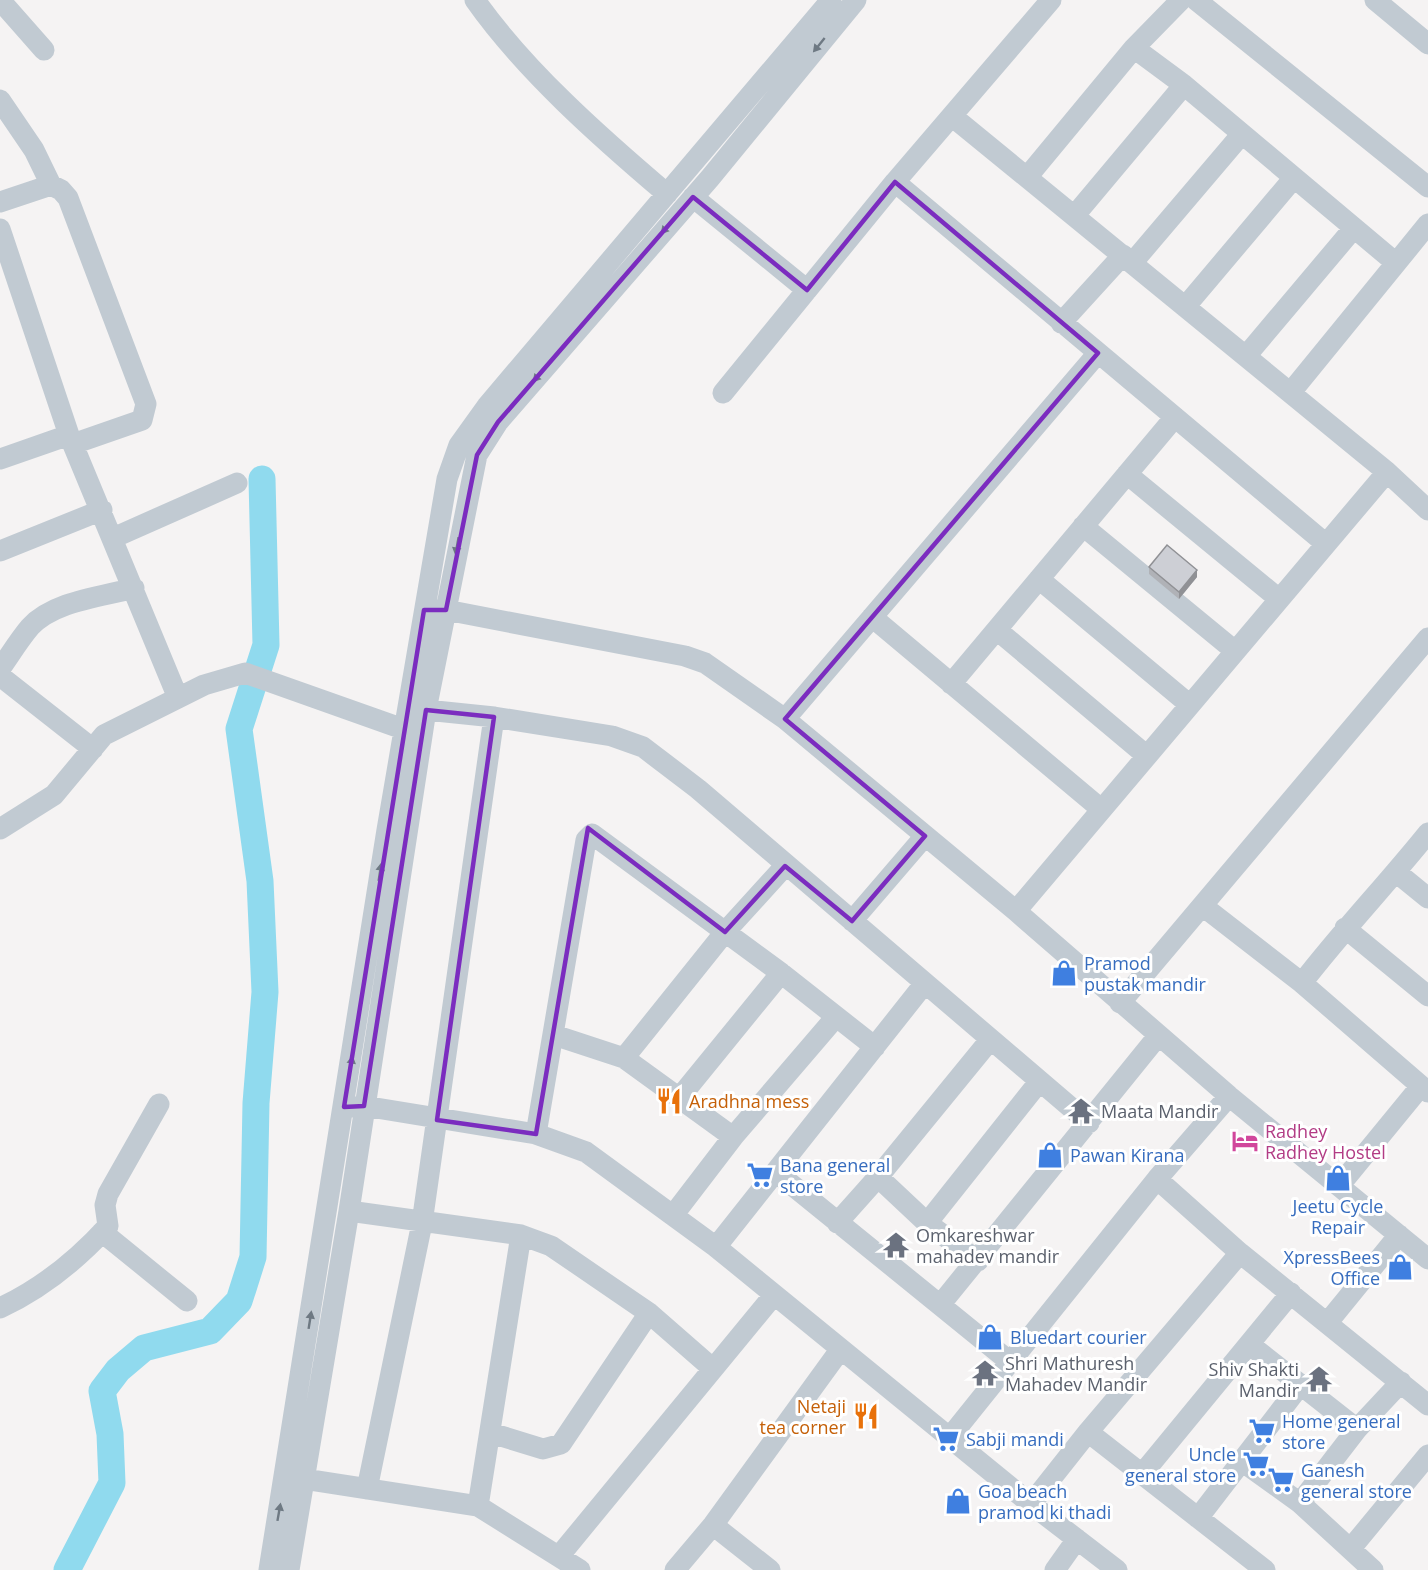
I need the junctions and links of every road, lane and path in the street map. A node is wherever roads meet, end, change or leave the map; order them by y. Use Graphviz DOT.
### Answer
graph roads {
  1 [pos="0,0"];
  2 [pos="475,0"];
  3 [pos="831,0"];
  4 [pos="856,0"];
  5 [pos="1051,0"];
  6 [pos="1180,0"];
  7 [pos="1196,0"];
  8 [pos="1375,0"];
  9 [pos="1424,34"];
  10 [pos="1134,48"];
  11 [pos="44,50"];
  12 [pos="1184,85"];
  13 [pos="0,100"];
  14 [pos="953,117"];
  15 [pos="1241,135"];
  16 [pos="1028,176"];
  17 [pos="1293,179"];
  18 [pos="895,182"];
  19 [pos="51,185"];
  20 [pos="1428,187"];
  21 [pos="667,194"];
  22 [pos="693,196"];
  23 [pos="0,202"];
  24 [pos="1075,214"];
  25 [pos="1428,224"];
  26 [pos="0,229"];
  27 [pos="1353,229"];
  28 [pos="1128,258"];
  29 [pos="1396,263"];
  30 [pos="807,290"];
  31 [pos="1185,307"];
  32 [pos="1061,323"];
  33 [pos="1098,352"];
  34 [pos="1246,356"];
  35 [pos="1291,392"];
  36 [pos="723,393"];
  37 [pos="1175,417"];
  38 [pos="71,439"];
  39 [pos="1,456"];
  40 [pos="1387,472"];
  41 [pos="1127,474"];
  42 [pos="237,483"];
  43 [pos="102,510"];
  44 [pos="1428,510"];
  45 [pos="1083,526"];
  46 [pos="113,538"];
  47 [pos="1326,544"];
  48 [pos="0,550"];
  49 [pos="1040,579"];
  50 [pos="134,588"];
  51 [pos="1279,599"];
  52 [pos="424,610"];
  53 [pos="446,610"];
  54 [pos="872,617"];
  55 [pos="997,630"];
  56 [pos="1428,639"];
  57 [pos="1235,651"];
  58 [pos="0,669"];
  59 [pos="0,676"];
  60 [pos="951,684"];
  61 [pos="178,698"];
  62 [pos="1190,705"];
  63 [pos="426,710"];
  64 [pos="494,717"];
  65 [pos="785,719"];
  66 [pos="406,730"];
  67 [pos="93,749"];
  68 [pos="1147,756"];
  69 [pos="1101,809"];
  70 [pos="5,826"];
  71 [pos="1428,833"];
  72 [pos="925,836"];
  73 [pos="784,866"];
  74 [pos="1396,872"];
  75 [pos="1428,898"];
  76 [pos="1204,907"];
  77 [pos="1016,911"];
  78 [pos="852,921"];
  79 [pos="1345,928"];
  80 [pos="725,932"];
  81 [pos="781,973"];
  82 [pos="925,983"];
  83 [pos="1302,983"];
  84 [pos="1428,996"];
  85 [pos="1120,1003"];
  86 [pos="835,1018"];
  87 [pos="554,1035"];
  88 [pos="1158,1036"];
  89 [pos="990,1040"];
  90 [pos="875,1047"];
  91 [pos="624,1058"];
  92 [pos="1039,1082"];
  93 [pos="1424,1089"];
  94 [pos="1229,1096"];
  95 [pos="680,1097"];
  96 [pos="159,1104"];
  97 [pos="354,1106"];
  98 [pos="436,1120"];
  99 [pos="1089,1123"];
  100 [pos="536,1134"];
  101 [pos="734,1137"];
  102 [pos="776,1172"];
  103 [pos="878,1177"];
  104 [pos="1156,1179"];
  105 [pos="1339,1186"];
  106 [pos="349,1211"];
  107 [pos="674,1214"];
  108 [pos="422,1223"];
  109 [pos="837,1223"];
  110 [pos="927,1223"];
  111 [pos="102,1233"];
  112 [pos="521,1235"];
  113 [pos="1399,1235"];
  114 [pos="716,1247"];
  115 [pos="1240,1253"];
  116 [pos="1428,1259"];
  117 [pos="978,1261"];
  118 [pos="1291,1293"];
  119 [pos="773,1296"];
  120 [pos="187,1301"];
  121 [pos="940,1305"];
  122 [pos="0,1308"];
  123 [pos="649,1313"];
  124 [pos="1328,1323"];
  125 [pos="1249,1344"];
  126 [pos="840,1350"];
  127 [pos="1009,1361"];
  128 [pos="711,1368"];
  129 [pos="1401,1382"];
  130 [pos="1301,1384"];
  131 [pos="1428,1405"];
  132 [pos="1357,1429"];
  133 [pos="1088,1432"];
  134 [pos="491,1433"];
  135 [pos="950,1437"];
  136 [pos="1428,1455"];
  137 [pos="1243,1462"];
  138 [pos="1143,1473"];
  139 [pos="304,1479"];
  140 [pos="367,1489"];
  141 [pos="1300,1503"];
  142 [pos="1031,1504"];
  143 [pos="478,1506"];
  144 [pos="1198,1518"];
  145 [pos="713,1525"];
  146 [pos="1077,1539"];
  147 [pos="1352,1547"];
  148 [pos="560,1555"];
  149 [pos="1241,1564"];
  150 [pos="269,1570"];
  151 [pos="289,1570"];
  152 [pos="580,1570"];
  153 [pos="675,1570"];
  154 [pos="770,1570"];
  155 [pos="1055,1570"];
  156 [pos="1117,1570"];
  157 [pos="1265,1570"];
  158 [pos="1373,1570"];
  1 -- 11 [label="street"];
  2 -- 21 [label="street"];
  3 -- 21 [label="street"];
  4 -- 22 [label="street, one-way"];
  5 -- 14 [label="street"];
  6 -- 10 [label="street"];
  7 -- 20 [label="street"];
  8 -- 9 [label="street"];
  10 -- 12 [label="street"];
  10 -- 16 [label="street"];
  12 -- 15 [label="street"];
  12 -- 24 [label="street"];
  13 -- 19 [label="street"];
  14 -- 16 [label="street"];
  14 -- 18 [label="street"];
  15 -- 17 [label="street"];
  15 -- 28 [label="street"];
  16 -- 24 [label="street"];
  17 -- 27 [label="street"];
  17 -- 31 [label="street"];
  18 -- 30 [label="street"];
  18 -- 32 [label="street"];
  19 -- 23 [label="street"];
  19 -- 38 [label="street"];
  21 -- 52 [label="street"];
  22 -- 30 [label="street"];
  22 -- 53 [label="street, one-way"];
  24 -- 28 [label="street"];
  25 -- 29 [label="street"];
  26 -- 38 [label="street"];
  27 -- 29 [label="street"];
  27 -- 34 [label="street"];
  28 -- 31 [label="street"];
  28 -- 32 [label="street"];
  29 -- 35 [label="street"];
  30 -- 36 [label="street"];
  31 -- 34 [label="street"];
  32 -- 33 [label="street"];
  33 -- 37 [label="street"];
  33 -- 54 [label="street"];
  34 -- 35 [label="street"];
  35 -- 40 [label="street"];
  37 -- 41 [label="street"];
  37 -- 47 [label="street"];
  38 -- 39 [label="street"];
  38 -- 43 [label="street"];
  40 -- 44 [label="street"];
  40 -- 47 [label="street"];
  41 -- 45 [label="street"];
  41 -- 51 [label="street"];
  42 -- 46 [label="street"];
  43 -- 46 [label="street"];
  43 -- 48 [label="street"];
  45 -- 49 [label="street"];
  45 -- 57 [label="street"];
  46 -- 50 [label="street"];
  47 -- 51 [label="street"];
  49 -- 55 [label="street"];
  49 -- 62 [label="street"];
  50 -- 58 [label="street"];
  50 -- 61 [label="street"];
  51 -- 57 [label="street"];
  52 -- 53 [label="street"];
  52 -- 66 [label="street"];
  53 -- 63 [label="street"];
  53 -- 65 [label="street"];
  54 -- 60 [label="street"];
  54 -- 65 [label="street"];
  55 -- 60 [label="street"];
  55 -- 68 [label="street"];
  56 -- 76 [label="street"];
  57 -- 62 [label="street"];
  59 -- 67 [label="street"];
  60 -- 69 [label="street"];
  61 -- 66 [label="street"];
  61 -- 67 [label="street"];
  62 -- 68 [label="street"];
  63 -- 64 [label="street"];
  63 -- 97 [label="street"];
  64 -- 73 [label="street"];
  64 -- 98 [label="street"];
  65 -- 72 [label="street"];
  97 -- 66 [label="street, one-way"];
  67 -- 70 [label="street"];
  68 -- 69 [label="street"];
  69 -- 77 [label="street"];
  71 -- 74 [label="street"];
  72 -- 77 [label="street"];
  72 -- 78 [label="street"];
  73 -- 78 [label="street"];
  73 -- 80 [label="street"];
  74 -- 75 [label="street"];
  74 -- 79 [label="street"];
  76 -- 83 [label="street"];
  76 -- 85 [label="street"];
  77 -- 85 [label="street"];
  78 -- 82 [label="street"];
  79 -- 83 [label="street"];
  79 -- 84 [label="street"];
  80 -- 81 [label="street"];
  80 -- 87 [label="street"];
  80 -- 91 [label="street"];
  81 -- 86 [label="street"];
  81 -- 95 [label="street"];
  82 -- 89 [label="street"];
  82 -- 90 [label="street"];
  83 -- 93 [label="street"];
  85 -- 88 [label="street"];
  86 -- 90 [label="street"];
  86 -- 101 [label="street"];
  87 -- 91 [label="street"];
  87 -- 100 [label="street"];
  88 -- 94 [label="street"];
  88 -- 99 [label="street"];
  89 -- 92 [label="street"];
  89 -- 103 [label="street"];
  90 -- 102 [label="street"];
  91 -- 95 [label="street"];
  92 -- 99 [label="street"];
  92 -- 110 [label="street"];
  93 -- 105 [label="street"];
  94 -- 104 [label="street"];
  94 -- 105 [label="street"];
  95 -- 101 [label="street"];
  96 -- 111 [label="street"];
  97 -- 98 [label="street"];
  97 -- 106 [label="street"];
  150 -- 97 [label="street, one-way"];
  98 -- 100 [label="street"];
  98 -- 108 [label="street"];
  99 -- 117 [label="street"];
  100 -- 107 [label="street"];
  101 -- 107 [label="street"];
  102 -- 109 [label="street"];
  102 -- 114 [label="street"];
  103 -- 109 [label="street"];
  103 -- 110 [label="street"];
  104 -- 115 [label="street"];
  104 -- 127 [label="street"];
  105 -- 113 [label="street"];
  106 -- 108 [label="street"];
  106 -- 139 [label="street"];
  107 -- 114 [label="street"];
  108 -- 112 [label="street"];
  108 -- 140 [label="street"];
  109 -- 121 [label="street"];
  110 -- 117 [label="street"];
  111 -- 120 [label="street"];
  111 -- 122 [label="street"];
  112 -- 123 [label="street"];
  112 -- 134 [label="street"];
  113 -- 116 [label="street"];
  113 -- 124 [label="street"];
  114 -- 119 [label="street"];
  115 -- 118 [label="street"];
  115 -- 133 [label="street"];
  117 -- 121 [label="street"];
  118 -- 124 [label="street"];
  118 -- 125 [label="street"];
  119 -- 126 [label="street"];
  119 -- 128 [label="street"];
  121 -- 127 [label="street"];
  123 -- 128 [label="street"];
  123 -- 134 [label="street"];
  124 -- 129 [label="street"];
  125 -- 130 [label="street"];
  125 -- 138 [label="street"];
  126 -- 135 [label="street"];
  126 -- 145 [label="street"];
  127 -- 135 [label="street"];
  128 -- 148 [label="street"];
  129 -- 131 [label="street"];
  129 -- 132 [label="street"];
  130 -- 132 [label="street"];
  130 -- 137 [label="street"];
  132 -- 141 [label="street"];
  133 -- 138 [label="street"];
  133 -- 142 [label="street"];
  134 -- 143 [label="street"];
  135 -- 142 [label="street"];
  136 -- 147 [label="street"];
  137 -- 141 [label="street"];
  137 -- 144 [label="street"];
  138 -- 144 [label="street"];
  139 -- 140 [label="street"];
  139 -- 151 [label="street"];
  140 -- 143 [label="street"];
  141 -- 147 [label="street"];
  142 -- 146 [label="street"];
  143 -- 148 [label="street"];
  144 -- 149 [label="street"];
  145 -- 153 [label="street"];
  145 -- 154 [label="street"];
  146 -- 155 [label="street"];
  146 -- 156 [label="street"];
  147 -- 158 [label="street"];
  148 -- 152 [label="street"];
  149 -- 157 [label="street"];
}
